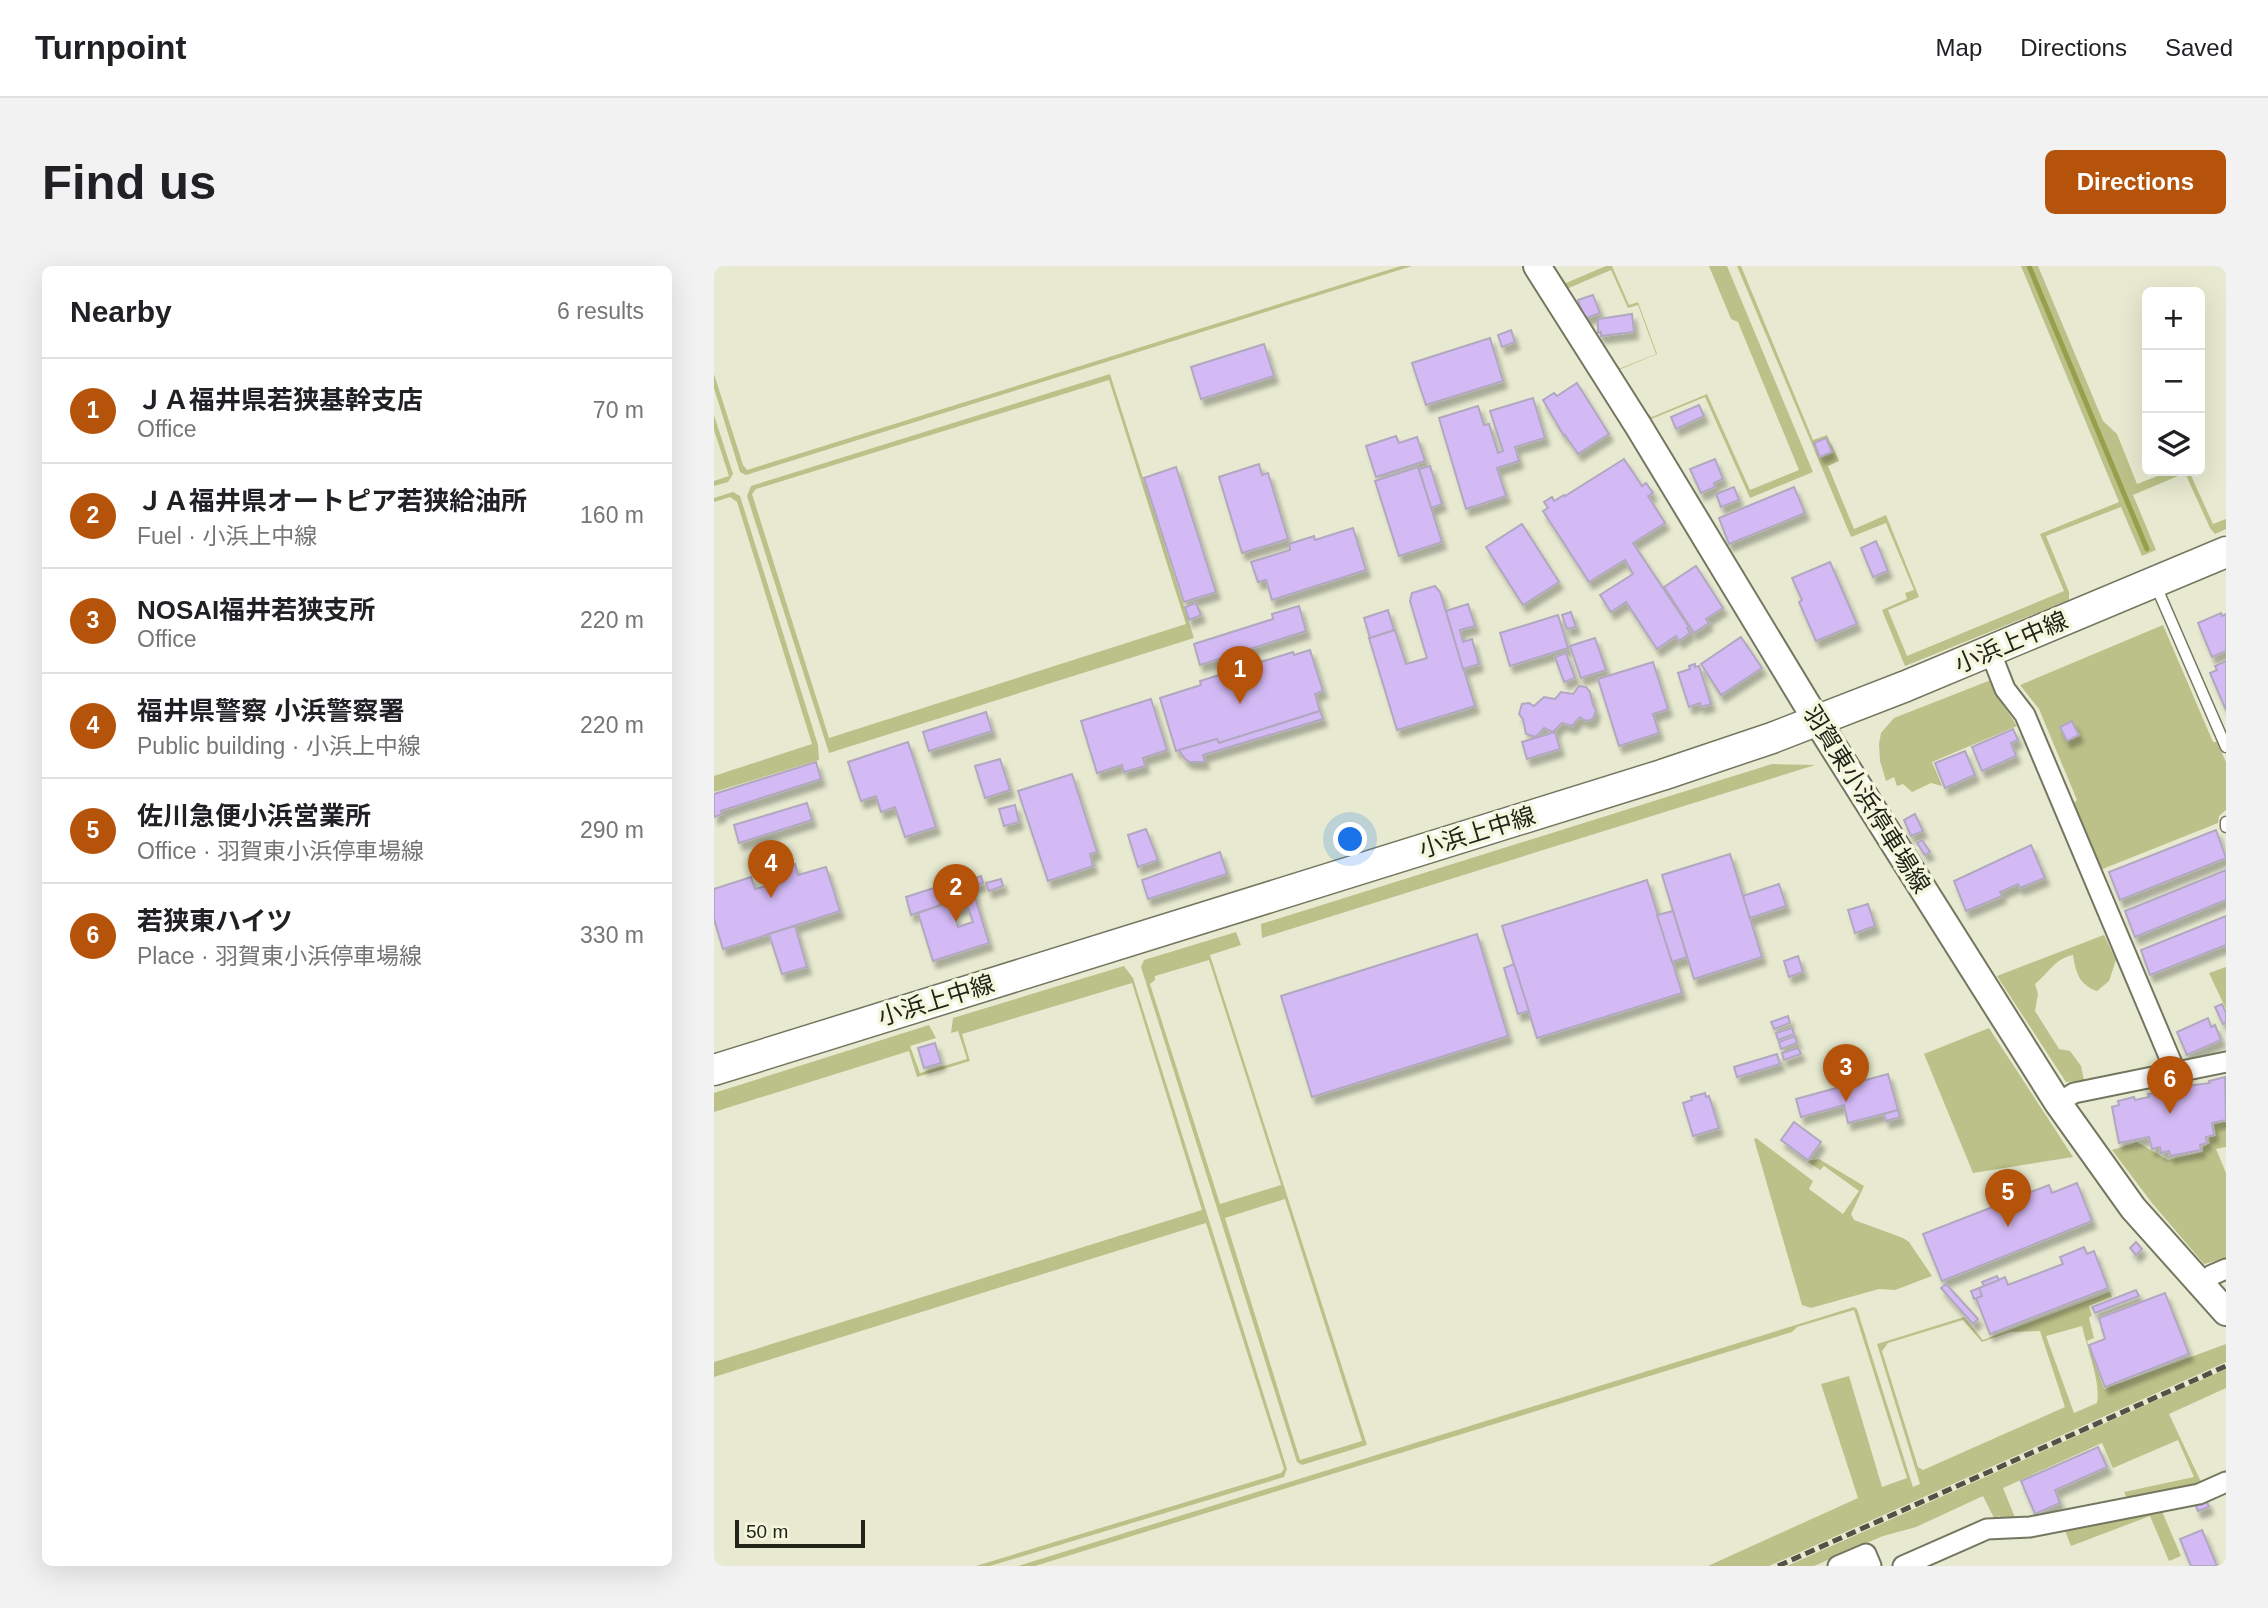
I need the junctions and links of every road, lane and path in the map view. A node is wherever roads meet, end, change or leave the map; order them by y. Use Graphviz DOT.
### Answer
graph roads {
  1 [pos="1537,266"];
  2 [pos="2226,552"];
  3 [pos="2154,583"];
  4 [pos="1990,651"];
  5 [pos="1817,721"];
  6 [pos="2226,747"];
  7 [pos="2226,821"];
  8 [pos="2226,827"];
  9 [pos="2226,1062"];
  10 [pos="714,1070"];
  11 [pos="2176,1073"];
  12 [pos="2058,1102"];
  13 [pos="2226,1269"];
  14 [pos="2201,1286"];
  15 [pos="2226,1312"];
  16 [pos="2226,1482"];
  17 [pos="1838,1566"];
  18 [pos="1871,1566"];
  19 [pos="1903,1566"];
  1 -- 5 [label="main road, 羽賀東小浜停車場線"];
  2 -- 3 [label="main road, 小浜上中線"];
  3 -- 4 [label="main road, 小浜上中線"];
  3 -- 6 [label="lane"];
  4 -- 5 [label="main road, 小浜上中線"];
  4 -- 11 [label="street"];
  5 -- 10 [label="main road, 小浜上中線"];
  5 -- 12 [label="main road, 羽賀東小浜停車場線"];
  7 -- 8 [label="lane"];
  9 -- 11 [label="street"];
  11 -- 12 [label="street"];
  12 -- 14 [label="main road, 羽賀東小浜停車場線"];
  13 -- 14 [label="street"];
  14 -- 15 [label="main road, 羽賀東小浜停車場線"];
  16 -- 19 [label="street"];
  17 -- 18 [label="street"];
}
